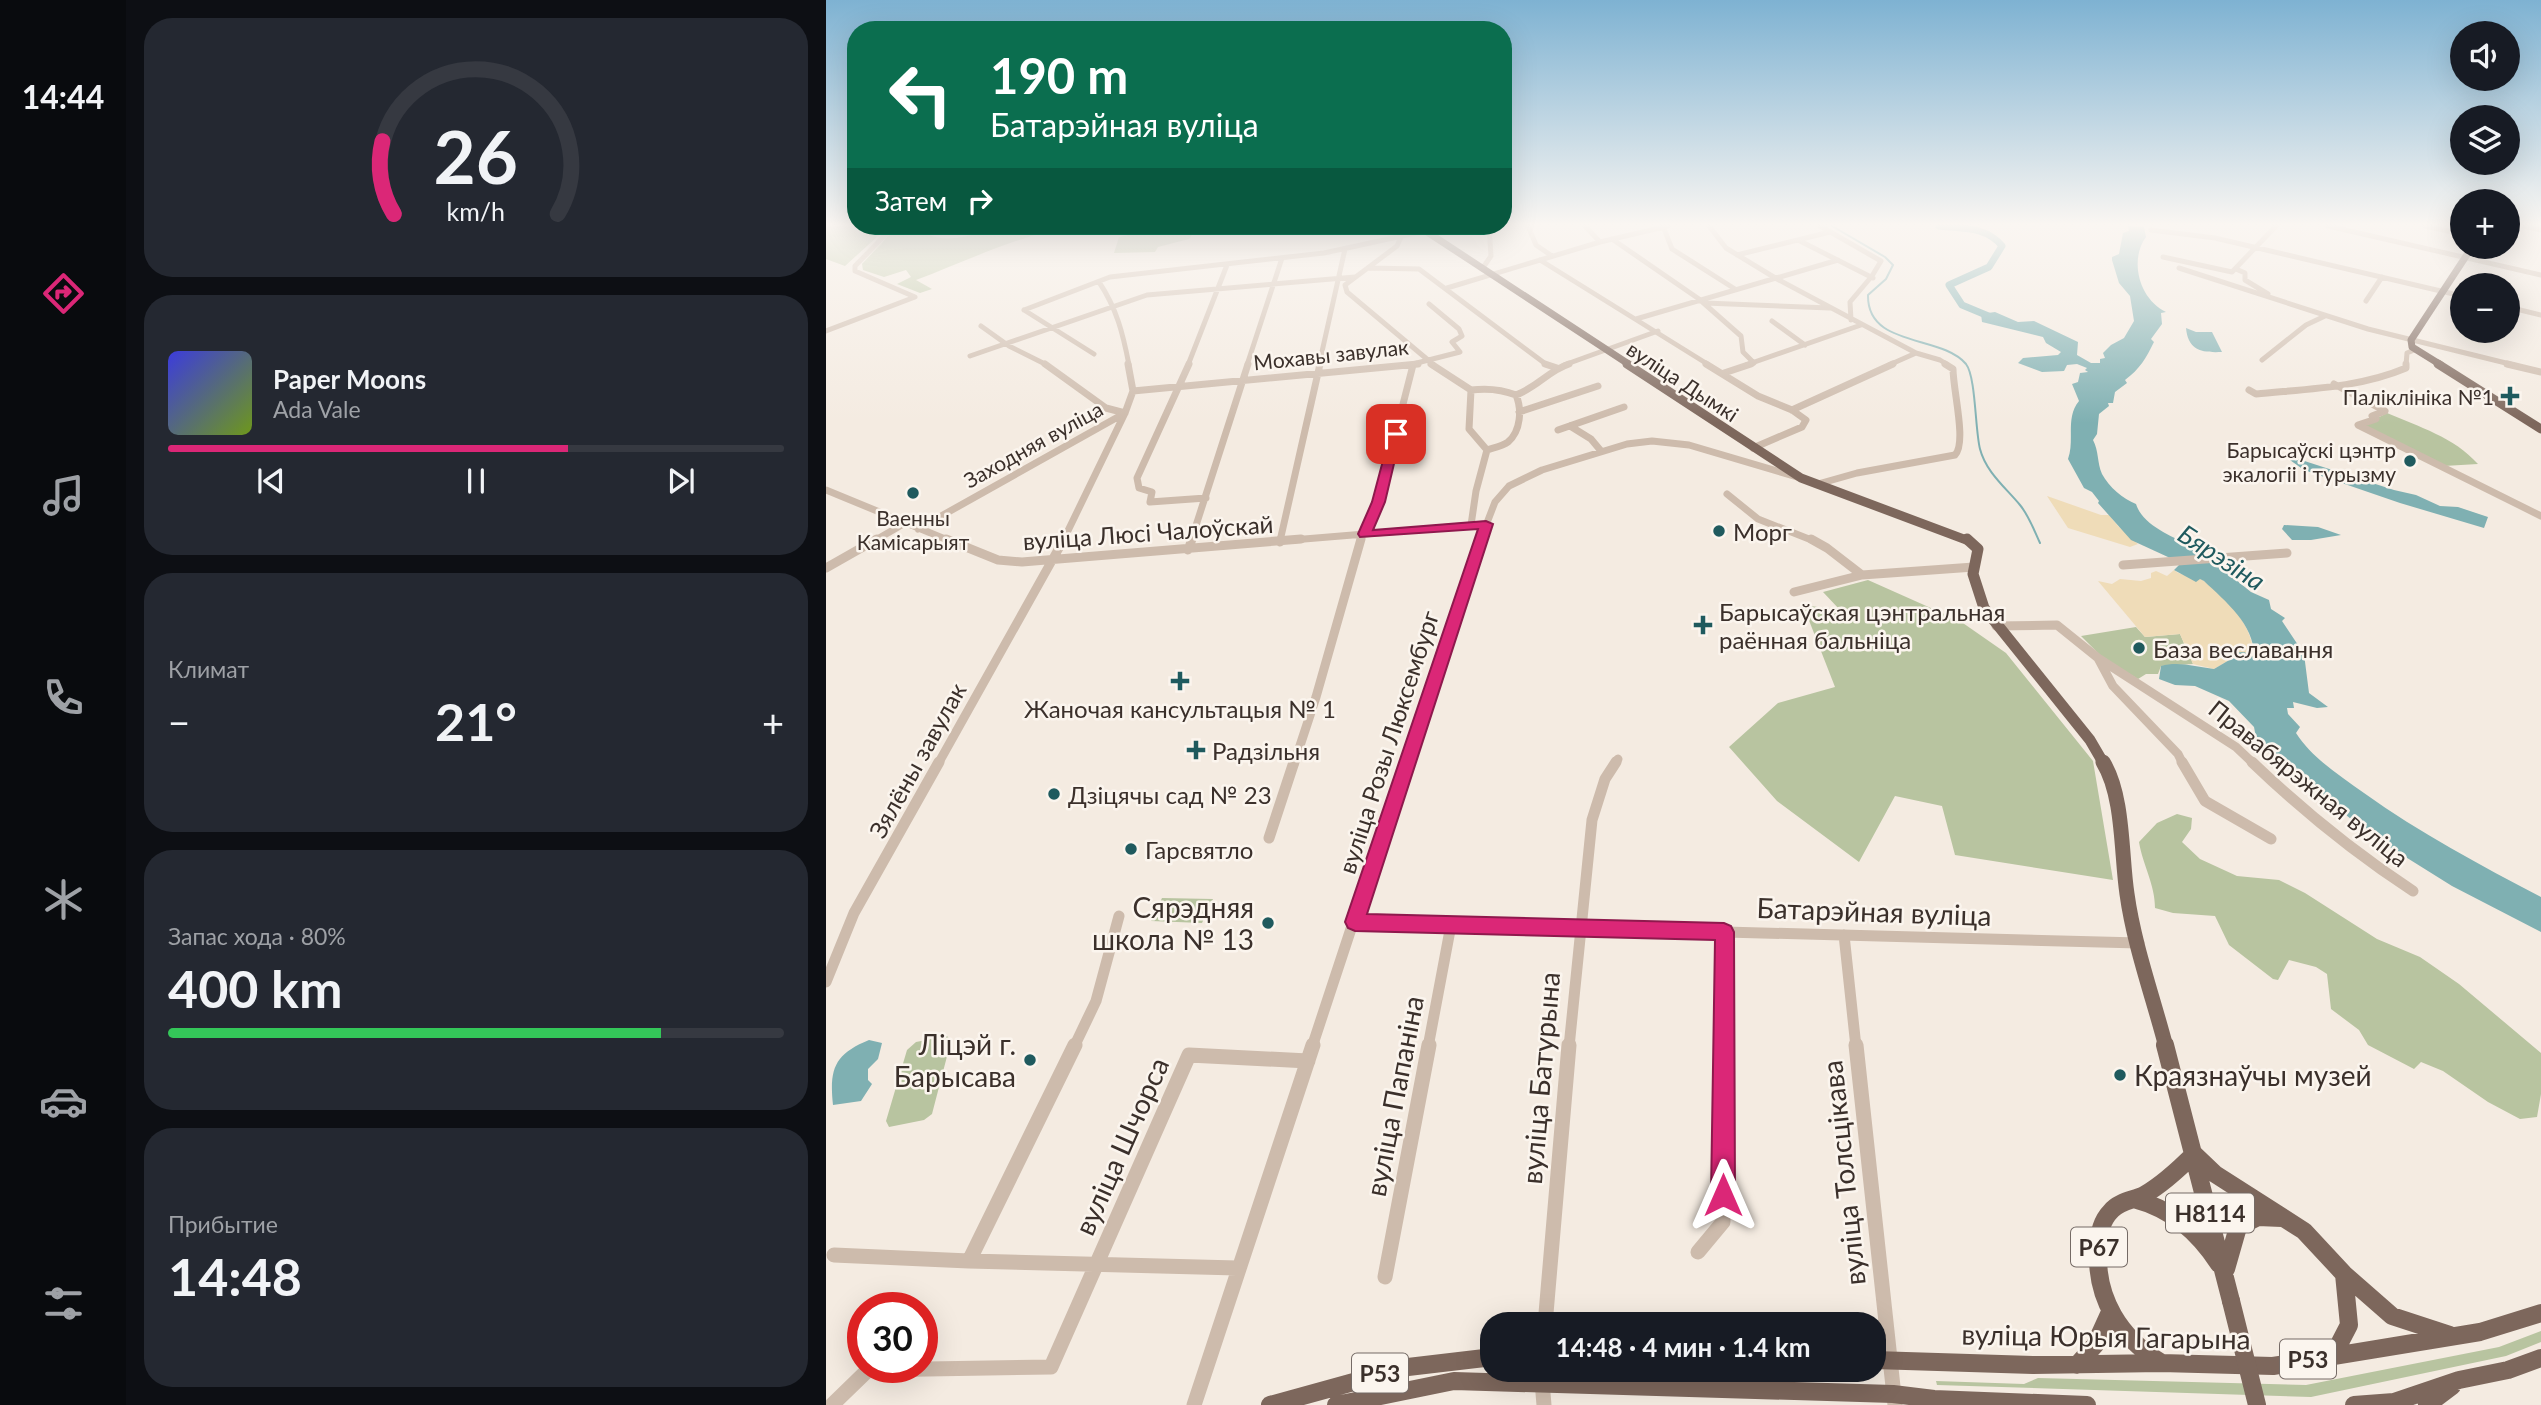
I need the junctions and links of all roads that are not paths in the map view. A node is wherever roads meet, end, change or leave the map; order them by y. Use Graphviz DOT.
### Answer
graph roads {
  1 [pos="903,292"];
  2 [pos="1073,292"];
  3 [pos="1105,292"];
  4 [pos="1182,292"];
  5 [pos="1217,292"];
  6 [pos="1271,292"];
  7 [pos="1347,292"];
  8 [pos="1451,292"];
  9 [pos="1517,292"];
  10 [pos="1592,292"];
  11 [pos="1688,292"];
  12 [pos="1728,292"];
  13 [pos="1800,292"];
  14 [pos="1855,292"];
  15 [pos="2249,292"];
  16 [pos="2263,292"];
  17 [pos="2372,292"];
  18 [pos="2442,292"];
  19 [pos="1335,293"];
  20 [pos="2450,294"];
  21 [pos="1702,301"];
  22 [pos="2277,301"];
  23 [pos="2366,301"];
  24 [pos="1429,304"];
  25 [pos="1114,305"];
  26 [pos="1831,308"];
  27 [pos="2520,310"];
  28 [pos="2541,315"];
  29 [pos="2325,316"];
  30 [pos="1636,318"];
  31 [pos="1851,320"];
  32 [pos="1772,321"];
  33 [pos="1861,325"];
  34 [pos="981,326"];
  35 [pos="1053,327"];
  36 [pos="826,331"];
  37 [pos="1658,331"];
  38 [pos="1008,343"];
  39 [pos="1805,345"];
  40 [pos="2413,345"];
  41 [pos="1605,351"];
  42 [pos="1916,353"];
  43 [pos="1094,354"];
  44 [pos="970,356"];
  45 [pos="2262,360"];
  46 [pos="1427,361"];
  47 [pos="1754,363"];
  48 [pos="1413,365"];
  49 [pos="1557,368"];
  50 [pos="2541,372"];
  51 [pos="1317,373"];
  52 [pos="1724,373"];
  53 [pos="1245,380"];
  54 [pos="2334,384"];
  55 [pos="1180,386"];
  56 [pos="1598,386"];
  57 [pos="1471,390"];
  58 [pos="2249,390"];
  59 [pos="1133,391"];
  60 [pos="1516,395"];
  61 [pos="1624,407"];
  62 [pos="1792,410"];
  63 [pos="1520,412"];
  64 [pos="1125,413"];
  65 [pos="1570,426"];
  66 [pos="2541,429"];
  67 [pos="1558,430"];
  68 [pos="1753,448"];
  69 [pos="1488,450"];
  70 [pos="1601,451"];
  71 [pos="1763,455"];
  72 [pos="1754,463"];
  73 [pos="1801,478"];
  74 [pos="1818,484"];
  75 [pos="826,490"];
  76 [pos="1727,494"];
  77 [pos="1206,498"];
  78 [pos="2541,516"];
  79 [pos="902,522"];
  80 [pos="1486,524"];
  81 [pos="1471,525"];
  82 [pos="918,529"];
  83 [pos="1364,534"];
  84 [pos="1280,542"];
  85 [pos="1188,550"];
  86 [pos="2287,553"];
  87 [pos="826,561"];
  88 [pos="1053,561"];
  89 [pos="2123,565"];
  90 [pos="1974,567"];
  91 [pos="826,568"];
  92 [pos="1862,575"];
  93 [pos="1794,592"];
  94 [pos="1996,626"];
  95 [pos="2098,658"];
  96 [pos="1618,759"];
  97 [pos="1269,838"];
  98 [pos="2271,839"];
  99 [pos="2413,891"];
  100 [pos="1119,916"];
  101 [pos="1355,922"];
  102 [pos="1451,925"];
  103 [pos="1579,928"];
  104 [pos="1724,932"];
  105 [pos="1844,935"];
  106 [pos="2139,943"];
  107 [pos="826,982"];
  108 [pos="1308,1061"];
  109 [pos="2194,1154"];
  110 [pos="2134,1199"];
  111 [pos="2283,1218"];
  112 [pos="1698,1252"];
  113 [pos="834,1255"];
  114 [pos="968,1261"];
  115 [pos="1094,1265"];
  116 [pos="1237,1268"];
  117 [pos="2225,1273"];
  118 [pos="2344,1274"];
  119 [pos="1385,1277"];
  120 [pos="1546,1312"];
  121 [pos="1878,1312"];
  122 [pos="2110,1312"];
  123 [pos="2541,1313"];
  124 [pos="2455,1337"];
  125 [pos="2334,1354"];
  126 [pos="1480,1357"];
  127 [pos="2541,1358"];
  128 [pos="1886,1360"];
  129 [pos="2161,1363"];
  130 [pos="2077,1365"];
  131 [pos="1886,1373"];
  132 [pos="2459,1380"];
  133 [pos="1541,1397"];
  134 [pos="1894,1400"];
  135 [pos="1195,1401"];
  136 [pos="832,1405"];
  137 [pos="1270,1405"];
  138 [pos="1336,1405"];
  139 [pos="2074,1405"];
  140 [pos="2087,1405"];
  141 [pos="2257,1405"];
  142 [pos="2354,1405"];
  143 [pos="2427,1405"];
  1 -- 36 [label="street"];
  2 -- 35 [label="street"];
  3 -- 25 [label="street"];
  4 -- 25 [label="street"];
  5 -- 55 [label="street"];
  6 -- 53 [label="street"];
  7 -- 46 [label="street"];
  8 -- 49 [label="street"];
  9 -- 41 [label="main road, вуліца Дымкі / Н8114"];
  10 -- 30 [label="street"];
  11 -- 21 [label="street"];
  12 -- 21 [label="street"];
  13 -- 26 [label="street"];
  14 -- 31 [label="street"];
  15 -- 22 [label="street"];
  16 -- 22 [label="street"];
  17 -- 23 [label="street"];
  18 -- 20 [label="street"];
  18 -- 40 [label="main road"];
  19 -- 51 [label="street"];
  21 -- 26 [label="street"];
  21 -- 30 [label="street"];
  21 -- 47 [label="street"];
  22 -- 29 [label="street"];
  24 -- 46 [label="street, Мохавы завулак"];
  25 -- 35 [label="street"];
  25 -- 59 [label="street"];
  26 -- 31 [label="street"];
  27 -- 28 [label="street"];
  29 -- 40 [label="street"];
  29 -- 45 [label="street"];
  30 -- 37 [label="street"];
  31 -- 33 [label="street"];
  32 -- 39 [label="street"];
  33 -- 39 [label="street"];
  33 -- 42 [label="street"];
  34 -- 38 [label="street, Заходняя вуліца"];
  35 -- 38 [label="street"];
  35 -- 43 [label="street"];
  37 -- 41 [label="street"];
  37 -- 52 [label="street"];
  38 -- 44 [label="street"];
  38 -- 64 [label="street, Заходняя вуліца"];
  39 -- 47 [label="street"];
  40 -- 50 [label="street"];
  40 -- 54 [label="street"];
  40 -- 66 [label="main road"];
  41 -- 49 [label="street"];
  41 -- 68 [label="main road, вуліца Дымкі / Н8114"];
  42 -- 62 [label="street"];
  42 -- 74 [label="street"];
  46 -- 48 [label="street, Мохавы завулак"];
  46 -- 57 [label="street"];
  47 -- 52 [label="street"];
  48 -- 51 [label="street, Мохавы завулак"];
  48 -- 83 [label="street"];
  49 -- 60 [label="street"];
  51 -- 53 [label="street, Мохавы завулак"];
  51 -- 84 [label="street"];
  52 -- 62 [label="street"];
  53 -- 55 [label="street, Мохавы завулак"];
  53 -- 77 [label="street"];
  54 -- 58 [label="street"];
  54 -- 78 [label="street"];
  55 -- 59 [label="street, Мохавы завулак"];
  55 -- 77 [label="street"];
  56 -- 63 [label="street"];
  57 -- 60 [label="street"];
  57 -- 69 [label="street"];
  59 -- 64 [label="street, Зялёны завулак"];
  60 -- 63 [label="street"];
  61 -- 65 [label="street"];
  62 -- 68 [label="street"];
  63 -- 69 [label="street"];
  64 -- 82 [label="street, Заходняя вуліца"];
  64 -- 88 [label="street, Зялёны завулак"];
  65 -- 67 [label="street"];
  65 -- 70 [label="street"];
  68 -- 71 [label="main road, вуліца Дымкі / Н8114"];
  69 -- 81 [label="street"];
  70 -- 72 [label="street, вуліца Розы Люксембург"];
  70 -- 80 [label="street, вуліца Розы Люксембург"];
  71 -- 72 [label="street"];
  71 -- 73 [label="main road, вуліца Дымкі / Н8114"];
  72 -- 73 [label="street, вуліца Розы Люксембург"];
  73 -- 74 [label="main road, вуліца Розы Люксембург / Н8114"];
  74 -- 90 [label="main road, вуліца Розы Люксембург / Н8114"];
  75 -- 79 [label="street, вуліца Люсі Чалоўскай"];
  76 -- 92 [label="street"];
  77 -- 85 [label="street"];
  79 -- 82 [label="street, вуліца Люсі Чалоўскай"];
  79 -- 87 [label="street"];
  79 -- 91 [label="street"];
  80 -- 81 [label="street, вуліца Люсі Чалоўскай"];
  80 -- 101 [label="street, вуліца Розы Люксембург"];
  81 -- 83 [label="street, вуліца Люсі Чалоўскай"];
  82 -- 88 [label="street, вуліца Люсі Чалоўскай"];
  83 -- 84 [label="street, вуліца Люсі Чалоўскай"];
  83 -- 97 [label="street"];
  84 -- 85 [label="street, вуліца Люсі Чалоўскай"];
  85 -- 88 [label="street, вуліца Люсі Чалоўскай"];
  86 -- 89 [label="street"];
  88 -- 107 [label="street, Зялёны завулак"];
  90 -- 92 [label="street"];
  90 -- 94 [label="main road, Н8114"];
  92 -- 93 [label="street"];
  94 -- 95 [label="street, Правабярэжная вуліца"];
  94 -- 106 [label="main road, Н8114"];
  95 -- 98 [label="street"];
  95 -- 99 [label="street, Правабярэжная вуліца"];
  96 -- 103 [label="street, вуліца Батурына"];
  100 -- 114 [label="street"];
  101 -- 102 [label="street, Батарэйная вуліца"];
  101 -- 108 [label="street, вуліца Розы Люксембург"];
  102 -- 103 [label="street, Батарэйная вуліца"];
  102 -- 119 [label="street, вуліца Папаніна"];
  103 -- 104 [label="street, Батарэйная вуліца"];
  103 -- 120 [label="street, вуліца Батурына"];
  104 -- 105 [label="street, Батарэйная вуліца"];
  104 -- 112 [label="street"];
  105 -- 106 [label="street, Батарэйная вуліца"];
  105 -- 121 [label="street, вуліца Толсцікава"];
  106 -- 109 [label="main road, Н8114"];
  108 -- 115 [label="street, вуліца Шчорса"];
  108 -- 116 [label="street, вуліца Розы Люксембург"];
  109 -- 110 [label="main road, Р67"];
  109 -- 111 [label="main road"];
  109 -- 117 [label="main road, Н8114"];
  110 -- 117 [label="main road, Р67"];
  110 -- 122 [label="main road, Р67"];
  111 -- 117 [label="main road, Р67"];
  111 -- 118 [label="main road"];
  113 -- 114 [label="street"];
  114 -- 115 [label="street"];
  115 -- 116 [label="street"];
  115 -- 136 [label="street, вуліца Шчорса"];
  116 -- 135 [label="street, вуліца Розы Люксембург"];
  117 -- 141 [label="main road, Р67, bridge"];
  118 -- 124 [label="main road"];
  118 -- 125 [label="main road"];
  122 -- 129 [label="main road, Р67"];
  122 -- 130 [label="main road"];
  123 -- 124 [label="main road, вуліца Юрыя Гагарына / Р53"];
  124 -- 125 [label="main road, вуліца Юрыя Гагарына / Р53"];
  125 -- 129 [label="main road, вуліца Юрыя Гагарына / Р53"];
  126 -- 137 [label="main road, Р53"];
  127 -- 132 [label="main road, Р53"];
  128 -- 130 [label="main road, вуліца Юрыя Гагарына / Р53"];
  129 -- 130 [label="main road, вуліца Юрыя Гагарына / Р53"];
  131 -- 134 [label="street, вуліца Толсцікава"];
  132 -- 142 [label="main road, Р53"];
  132 -- 143 [label="main road"];
  133 -- 134 [label="main road, Р53"];
  133 -- 138 [label="main road, Р53"];
  134 -- 139 [label="main road, Р53"];
  139 -- 140 [label="main road, Р53"];
}
